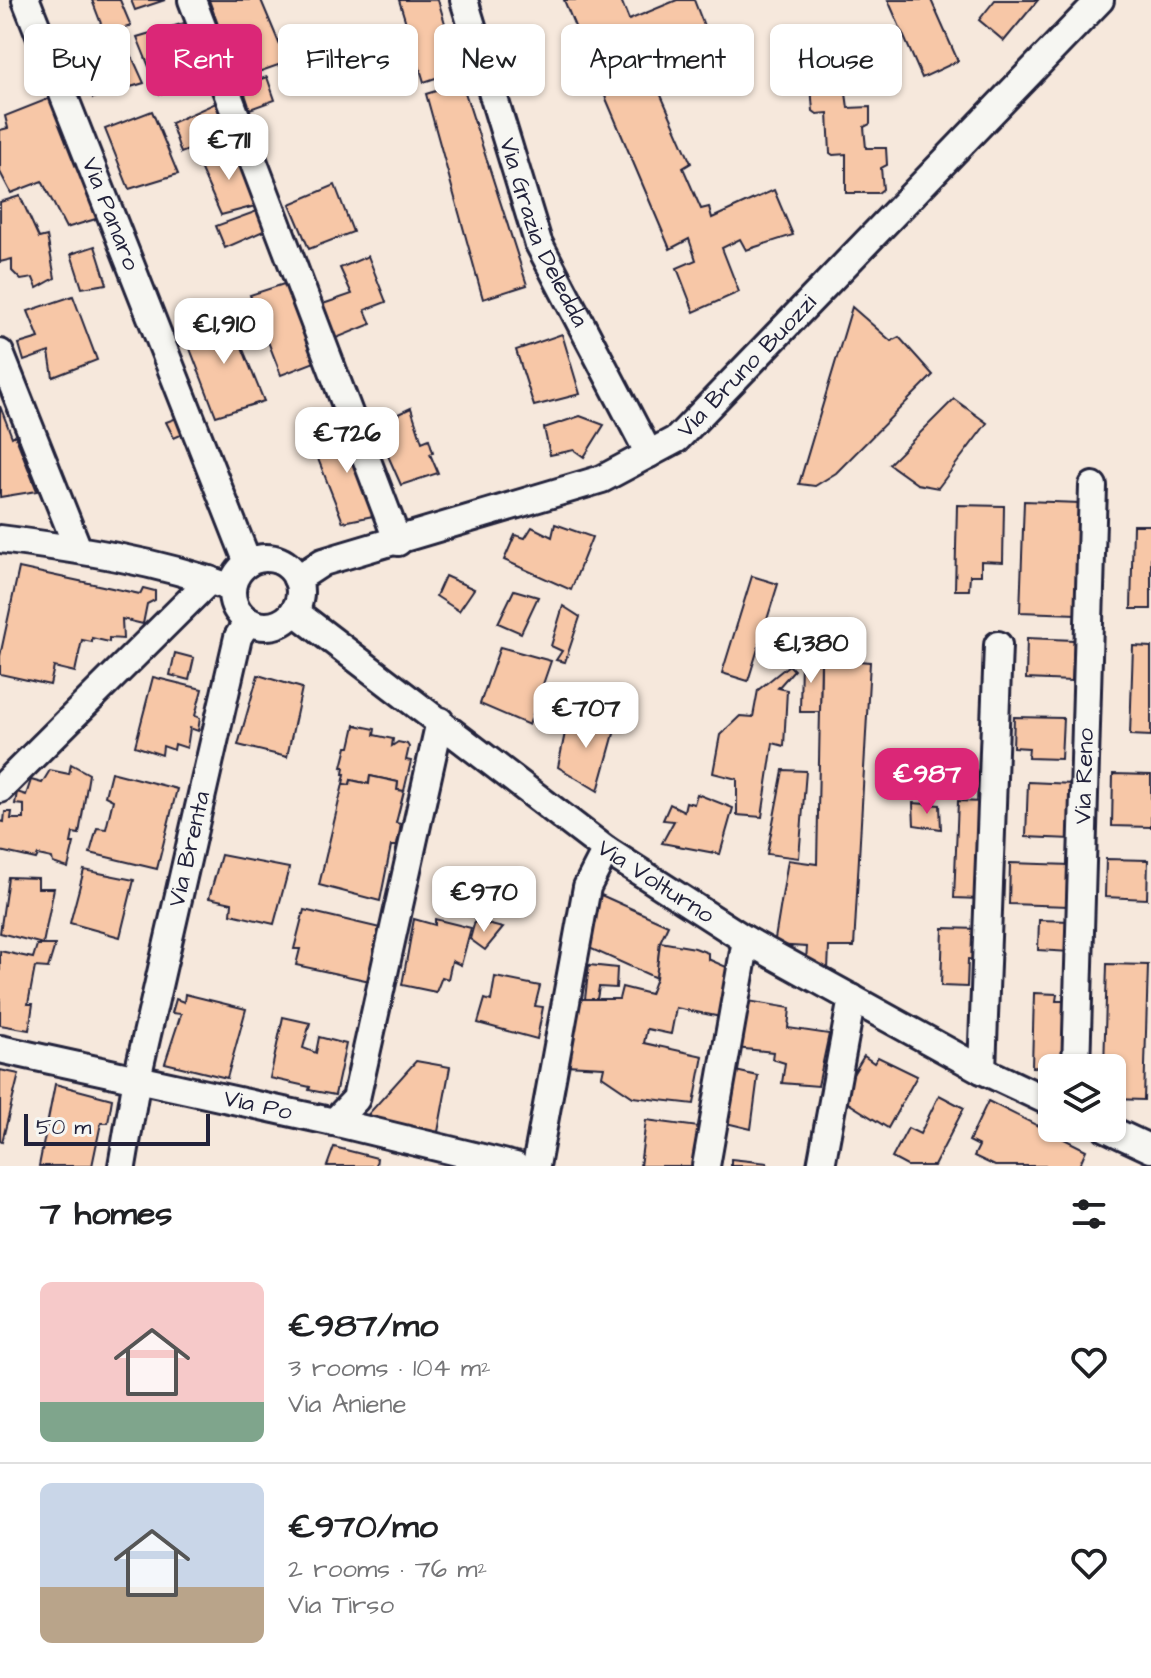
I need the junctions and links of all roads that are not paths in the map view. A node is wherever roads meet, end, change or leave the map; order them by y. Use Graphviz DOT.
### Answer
graph roads {
  1 [pos="26,0"];
  2 [pos="192,0"];
  3 [pos="464,0"];
  4 [pos="1100,0"];
  5 [pos="0,353"];
  6 [pos="649,454"];
  7 [pos="1093,486"];
  8 [pos="0,539"];
  9 [pos="398,542"];
  10 [pos="78,549"];
  11 [pos="248,563"];
  12 [pos="297,579"];
  13 [pos="221,584"];
  14 [pos="294,611"];
  15 [pos="248,621"];
  16 [pos="998,645"];
  17 [pos="440,721"];
  18 [pos="0,789"];
  19 [pos="606,850"];
  20 [pos="746,940"];
  21 [pos="852,998"];
  22 [pos="0,1049"];
  23 [pos="1076,1054"];
  24 [pos="982,1070"];
  25 [pos="137,1078"];
  26 [pos="1038,1096"];
  27 [pos="334,1122"];
  28 [pos="1126,1137"];
  29 [pos="1151,1149"];
  30 [pos="122,1166"];
  31 [pos="515,1166"];
  32 [pos="536,1166"];
  33 [pos="706,1166"];
  34 [pos="821,1166"];
  1 -- 11 [label="street, Via Panaro"];
  2 -- 9 [label="street"];
  3 -- 6 [label="street, Via Grazia Deledda"];
  4 -- 6 [label="street, Via Bruno Buozzi"];
  5 -- 10 [label="street"];
  6 -- 9 [label="street, Via Bruno Buozzi"];
  7 -- 23 [label="street, Via Reno"];
  8 -- 10 [label="street"];
  9 -- 12 [label="street, Via Bruno Buozzi"];
  10 -- 13 [label="street"];
  11 -- 12 [label="street"];
  11 -- 13 [label="street"];
  12 -- 14 [label="street"];
  13 -- 15 [label="street"];
  13 -- 18 [label="street"];
  14 -- 15 [label="street"];
  14 -- 17 [label="street, Via Volturno"];
  15 -- 25 [label="street, Via Brenta"];
  16 -- 24 [label="street"];
  17 -- 19 [label="street, Via Volturno"];
  17 -- 27 [label="street"];
  19 -- 20 [label="street, Via Volturno"];
  19 -- 32 [label="street"];
  20 -- 21 [label="street, Via Volturno"];
  20 -- 33 [label="street"];
  21 -- 24 [label="street, Via Volturno"];
  21 -- 34 [label="street"];
  22 -- 25 [label="street, Via Po"];
  24 -- 26 [label="street, Via Volturno"];
  25 -- 27 [label="street, Via Po"];
  25 -- 30 [label="street, Via Brenta"];
  27 -- 31 [label="street, Via Po"];
  28 -- 29 [label="street"];
}
